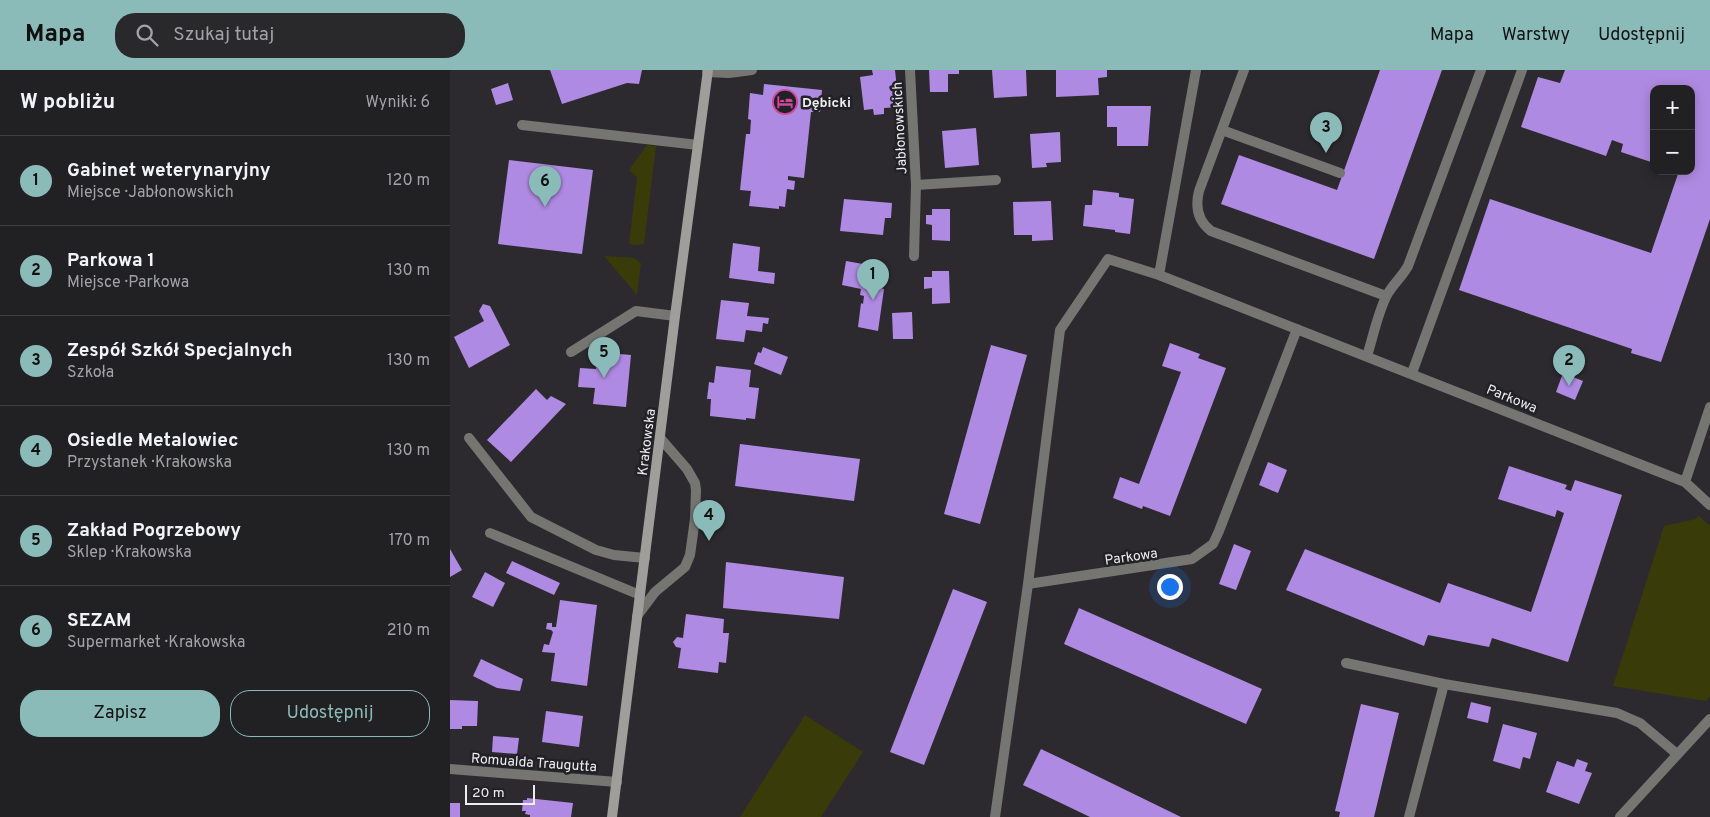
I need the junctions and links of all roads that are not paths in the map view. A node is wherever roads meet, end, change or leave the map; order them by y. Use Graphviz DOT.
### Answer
graph roads {
  1 [pos="752,70"];
  2 [pos="910,70"];
  3 [pos="1196,70"];
  4 [pos="1244,70"];
  5 [pos="1481,70"];
  6 [pos="1522,70"];
  7 [pos="708,71"];
  8 [pos="522,125"];
  9 [pos="1222,130"];
  10 [pos="698,145"];
  11 [pos="1340,173"];
  12 [pos="996,180"];
  13 [pos="916,185"];
  14 [pos="914,256"];
  15 [pos="1159,275"];
  16 [pos="1386,296"];
  17 [pos="675,316"];
  18 [pos="1297,329"];
  19 [pos="571,352"];
  20 [pos="1367,356"];
  21 [pos="1412,373"];
  22 [pos="1710,407"];
  23 [pos="470,438"];
  24 [pos="661,439"];
  25 [pos="1685,482"];
  26 [pos="1710,505"];
  27 [pos="490,533"];
  28 [pos="645,558"];
  29 [pos="1028,584"];
  30 [pos="640,595"];
  31 [pos="637,616"];
  32 [pos="1346,663"];
  33 [pos="1444,684"];
  34 [pos="1710,719"];
  35 [pos="1676,754"];
  36 [pos="450,769"];
  37 [pos="616,782"];
  38 [pos="612,817"];
  39 [pos="995,817"];
  40 [pos="1409,817"];
  41 [pos="1620,817"];
  1 -- 7 [label="street"];
  2 -- 13 [label="street, Jabłonowskich"];
  3 -- 15 [label="street"];
  4 -- 9 [label="street"];
  5 -- 16 [label="street"];
  6 -- 21 [label="street"];
  7 -- 10 [label="street, Krakowska"];
  8 -- 10 [label="street"];
  9 -- 11 [label="street"];
  9 -- 16 [label="street"];
  10 -- 17 [label="street, Krakowska"];
  12 -- 13 [label="street, Jabłonowskich"];
  13 -- 14 [label="street, Jabłonowskich"];
  15 -- 18 [label="street, Parkowa"];
  15 -- 29 [label="street, Parkowa"];
  16 -- 20 [label="street"];
  17 -- 19 [label="street"];
  17 -- 24 [label="street, Krakowska"];
  18 -- 20 [label="street, Parkowa"];
  18 -- 29 [label="street, Parkowa"];
  20 -- 21 [label="street, Parkowa"];
  21 -- 25 [label="street, Parkowa"];
  22 -- 25 [label="street"];
  23 -- 28 [label="street"];
  24 -- 28 [label="street, Krakowska"];
  24 -- 31 [label="street"];
  25 -- 26 [label="street, Parkowa"];
  27 -- 30 [label="street"];
  28 -- 30 [label="street, Krakowska"];
  29 -- 39 [label="street"];
  30 -- 31 [label="street, Krakowska"];
  31 -- 37 [label="street, Krakowska"];
  32 -- 33 [label="street"];
  33 -- 35 [label="street"];
  33 -- 40 [label="street"];
  34 -- 35 [label="street"];
  35 -- 41 [label="street"];
  36 -- 37 [label="street, Romualda Traugutta"];
  37 -- 38 [label="street, Krakowska"];
}
